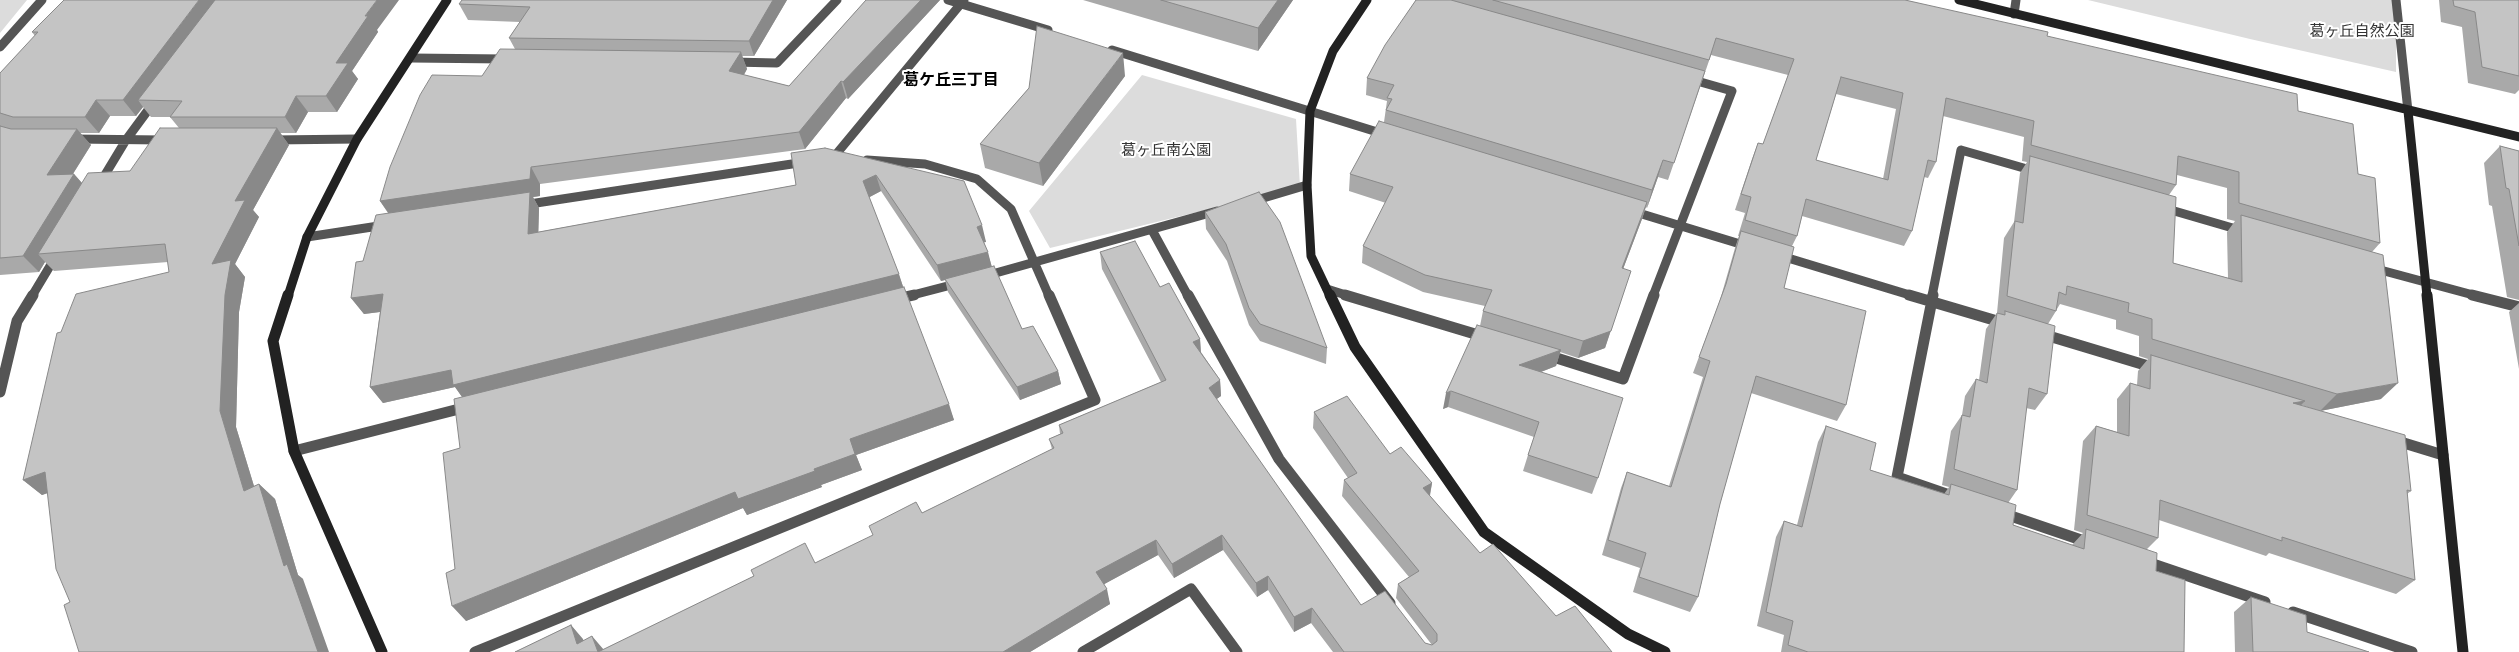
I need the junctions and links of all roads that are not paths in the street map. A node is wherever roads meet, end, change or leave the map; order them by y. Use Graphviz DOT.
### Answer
graph roads {
  1 [pos="42,0"];
  2 [pos="447,0"];
  3 [pos="837,0"];
  4 [pos="948,0"];
  5 [pos="1367,0"];
  6 [pos="1959,0"];
  7 [pos="2016,0"];
  8 [pos="2396,0"];
  9 [pos="962,2"];
  10 [pos="2014,14"];
  11 [pos="1055,32"];
  12 [pos="0,47"];
  13 [pos="1102,47"];
  14 [pos="411,58"];
  15 [pos="520,59"];
  16 [pos="718,62"];
  17 [pos="1684,77"];
  18 [pos="161,94"];
  19 [pos="2408,110"];
  20 [pos="1310,111"];
  21 [pos="1395,137"];
  22 [pos="2519,138"];
  23 [pos="66,139"];
  24 [pos="356,139"];
  25 [pos="126,140"];
  26 [pos="174,140"];
  27 [pos="260,140"];
  28 [pos="860,160"];
  29 [pos="2046,175"];
  30 [pos="1307,185"];
  31 [pos="96,190"];
  32 [pos="2150,204"];
  33 [pos="511,206"];
  34 [pos="1622,208"];
  35 [pos="394,224"];
  36 [pos="1678,225"];
  37 [pos="1152,230"];
  38 [pos="2254,234"];
  39 [pos="307,237"];
  40 [pos="62,247"];
  41 [pos="1035,264"];
  42 [pos="2359,264"];
  43 [pos="2425,283"];
  44 [pos="1327,289"];
  45 [pos="1932,302"];
  46 [pos="881,303"];
  47 [pos="2519,308"];
  48 [pos="1499,341"];
  49 [pos="1537,353"];
  50 [pos="2169,372"];
  51 [pos="0,392"];
  52 [pos="477,405"];
  53 [pos="2386,438"];
  54 [pos="294,452"];
  55 [pos="2443,455"];
  56 [pos="1972,503"];
  57 [pos="1991,509"];
  58 [pos="2103,547"];
  59 [pos="2131,557"];
  60 [pos="1398,613"];
  61 [pos="382,652"];
  62 [pos="475,652"];
  63 [pos="1083,652"];
  64 [pos="1237,652"];
  65 [pos="1665,652"];
  66 [pos="2412,652"];
  67 [pos="2463,652"];
  1 -- 12 [label="street"];
  2 -- 14 [label="street"];
  3 -- 16 [label="street"];
  4 -- 9 [label="street"];
  5 -- 20 [label="street"];
  6 -- 10 [label="street"];
  7 -- 10 [label="street"];
  8 -- 19 [label="street"];
  9 -- 11 [label="street"];
  9 -- 33 [label="street"];
  10 -- 19 [label="street"];
  13 -- 20 [label="street"];
  14 -- 15 [label="street"];
  14 -- 24 [label="street"];
  17 -- 36 [label="street"];
  18 -- 25 [label="street"];
  19 -- 22 [label="street"];
  19 -- 43 [label="street"];
  20 -- 21 [label="street"];
  20 -- 30 [label="street"];
  23 -- 25 [label="street"];
  24 -- 27 [label="street"];
  24 -- 39 [label="street"];
  25 -- 26 [label="street"];
  25 -- 31 [label="street"];
  28 -- 41 [label="street"];
  29 -- 45 [label="street"];
  30 -- 37 [label="street"];
  30 -- 44 [label="street"];
  32 -- 38 [label="street"];
  34 -- 36 [label="street"];
  35 -- 39 [label="street"];
  36 -- 45 [label="street"];
  36 -- 49 [label="street"];
  37 -- 41 [label="street"];
  37 -- 60 [label="street"];
  39 -- 54 [label="street"];
  40 -- 51 [label="street"];
  41 -- 46 [label="street"];
  41 -- 62 [label="street"];
  42 -- 43 [label="street"];
  43 -- 47 [label="street"];
  43 -- 55 [label="street"];
  44 -- 48 [label="street"];
  44 -- 65 [label="street"];
  45 -- 50 [label="street"];
  45 -- 56 [label="street"];
  52 -- 54 [label="street"];
  53 -- 55 [label="street"];
  54 -- 61 [label="street"];
  55 -- 67 [label="street"];
  57 -- 58 [label="street"];
  59 -- 66 [label="street"];
  63 -- 64 [label="street"];
}
